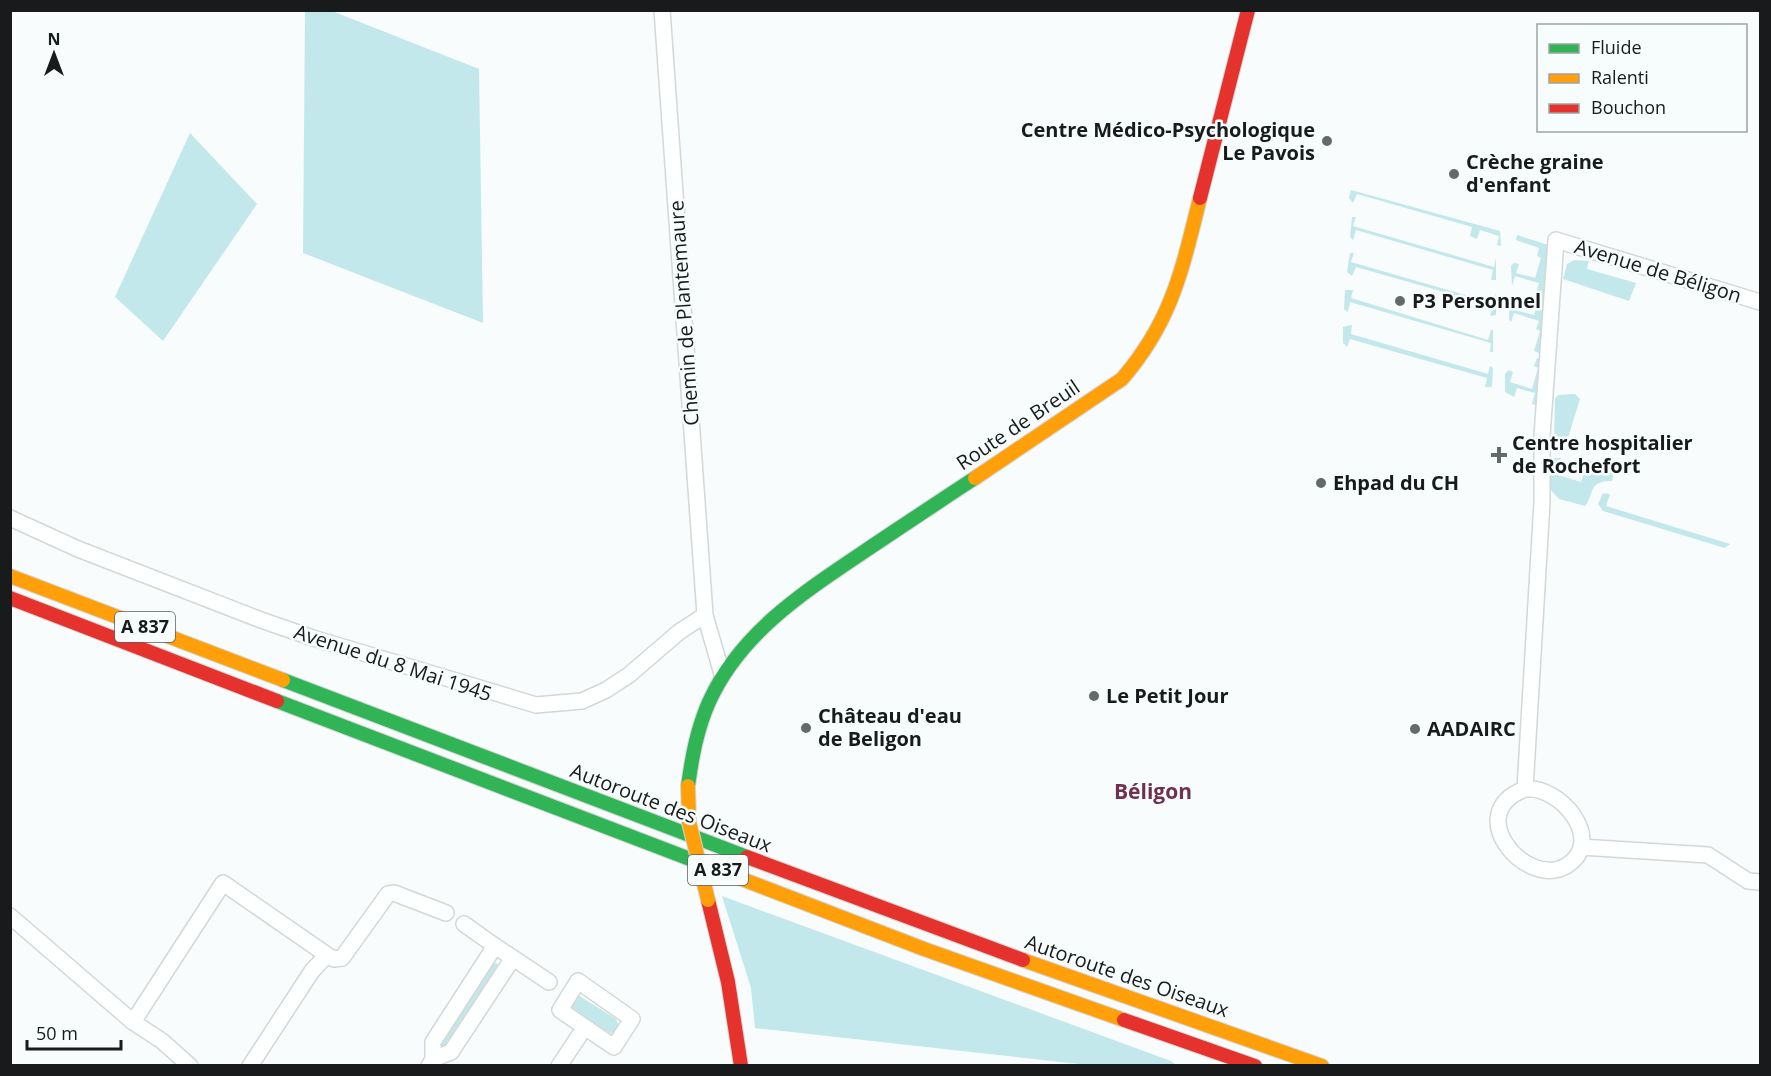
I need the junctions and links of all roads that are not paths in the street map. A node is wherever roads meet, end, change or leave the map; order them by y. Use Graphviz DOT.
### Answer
graph roads {
  1 [pos="662,10"];
  2 [pos="1248,10"];
  3 [pos="1761,302"];
  4 [pos="10,518"];
  5 [pos="10,576"];
  6 [pos="58,579"];
  7 [pos="10,598"];
  8 [pos="10,611"];
  9 [pos="705,615"];
  10 [pos="185,666"];
  11 [pos="722,674"];
  12 [pos="280,678"];
  13 [pos="1525,789"];
  14 [pos="1581,847"];
  15 [pos="1761,882"];
  16 [pos="446,913"];
  17 [pos="10,916"];
  18 [pos="464,924"];
  19 [pos="495,946"];
  20 [pos="327,955"];
  21 [pos="513,958"];
  22 [pos="549,982"];
  23 [pos="133,1022"];
  24 [pos="585,1027"];
  25 [pos="431,1062"];
  26 [pos="190,1065"];
  27 [pos="250,1065"];
  28 [pos="559,1065"];
  29 [pos="741,1065"];
  30 [pos="1255,1065"];
  31 [pos="1322,1065"];
  1 -- 9 [label="street, Chemin de Plantemaure"];
  2 -- 11 [label="main road, Route de Breuil"];
  3 -- 13 [label="street, Avenue de Béligon"];
  4 -- 9 [label="street, Avenue du 8 Mai 1945"];
  5 -- 12 [label="main road, Autoroute des Oiseaux / A 837"];
  6 -- 12 [label="main road"];
  7 -- 10 [label="main road, Autoroute des Oiseaux / A 837"];
  8 -- 10 [label="main road"];
  9 -- 11 [label="street"];
  10 -- 30 [label="main road, Autoroute des Oiseaux / A 837"];
  11 -- 29 [label="main road, Route de Breuil, bridge"];
  12 -- 31 [label="main road, Autoroute des Oiseaux / A 837"];
  13 -- 14 [label="street"];
  13 -- 14 [label="street"];
  14 -- 15 [label="street"];
  16 -- 20 [label="street"];
  17 -- 23 [label="street"];
  18 -- 19 [label="street"];
  19 -- 21 [label="street"];
  19 -- 25 [label="street"];
  20 -- 23 [label="street"];
  20 -- 27 [label="street"];
  21 -- 22 [label="street"];
  21 -- 25 [label="street"];
  23 -- 26 [label="street"];
  24 -- 24 [label="street"];
  24 -- 28 [label="street"];
}
